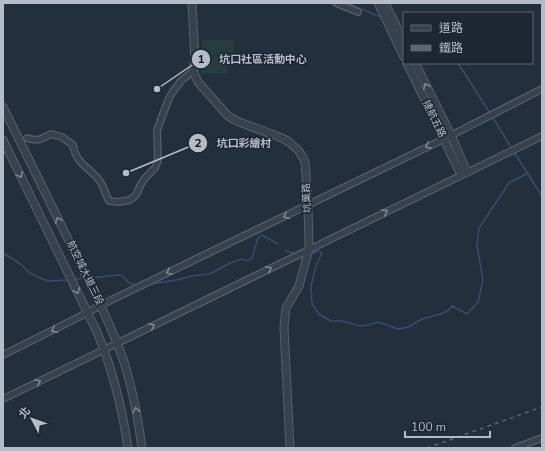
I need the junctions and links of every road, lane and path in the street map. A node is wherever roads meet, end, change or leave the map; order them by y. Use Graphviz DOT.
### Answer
graph roads {
  1 [pos="192,3"];
  2 [pos="336,3"];
  3 [pos="378,3"];
  4 [pos="385,3"];
  5 [pos="358,12"];
  6 [pos="403,40"];
  7 [pos="403,55"];
  8 [pos="408,64"];
  9 [pos="415,64"];
  10 [pos="193,70"];
  11 [pos="542,89"];
  12 [pos="3,107"];
  13 [pos="542,136"];
  14 [pos="447,137"];
  15 [pos="27,138"];
  16 [pos="3,140"];
  17 [pos="464,173"];
  18 [pos="308,205"];
  19 [pos="309,249"];
  20 [pos="101,305"];
  21 [pos="88,312"];
  22 [pos="117,344"];
  23 [pos="104,349"];
  24 [pos="3,355"];
  25 [pos="3,399"];
  26 [pos="542,438"];
  27 [pos="128,448"];
  28 [pos="142,448"];
  29 [pos="290,448"];
  30 [pos="515,448"];
  1 -- 10 [label="street"];
  2 -- 5 [label="street"];
  3 -- 7 [label="street"];
  4 -- 6 [label="street"];
  8 -- 14 [label="street, 捷航五路"];
  14 -- 9 [label="street, 捷航五路, one-way"];
  10 -- 15 [label="street"];
  10 -- 18 [label="street, 坑菓路"];
  11 -- 14 [label="street"];
  20 -- 12 [label="street, 航空城大道三段, one-way"];
  13 -- 17 [label="street"];
  14 -- 17 [label="street, 捷航五路"];
  14 -- 18 [label="street, one-way"];
  16 -- 21 [label="street, 航空城大道三段, one-way"];
  19 -- 17 [label="street, one-way"];
  18 -- 19 [label="street, 坑菓路"];
  18 -- 20 [label="street, one-way"];
  22 -- 19 [label="street, one-way"];
  19 -- 29 [label="street, 坑菓路"];
  20 -- 21 [label="street"];
  20 -- 22 [label="street, 航空城大道三段"];
  21 -- 23 [label="street, 航空城大道三段"];
  21 -- 24 [label="street, one-way"];
  22 -- 23 [label="street"];
  28 -- 22 [label="street, 航空城大道三段, one-way"];
  25 -- 23 [label="street, one-way"];
  23 -- 27 [label="street, 航空城大道三段"];
  26 -- 30 [label="street"];
}
